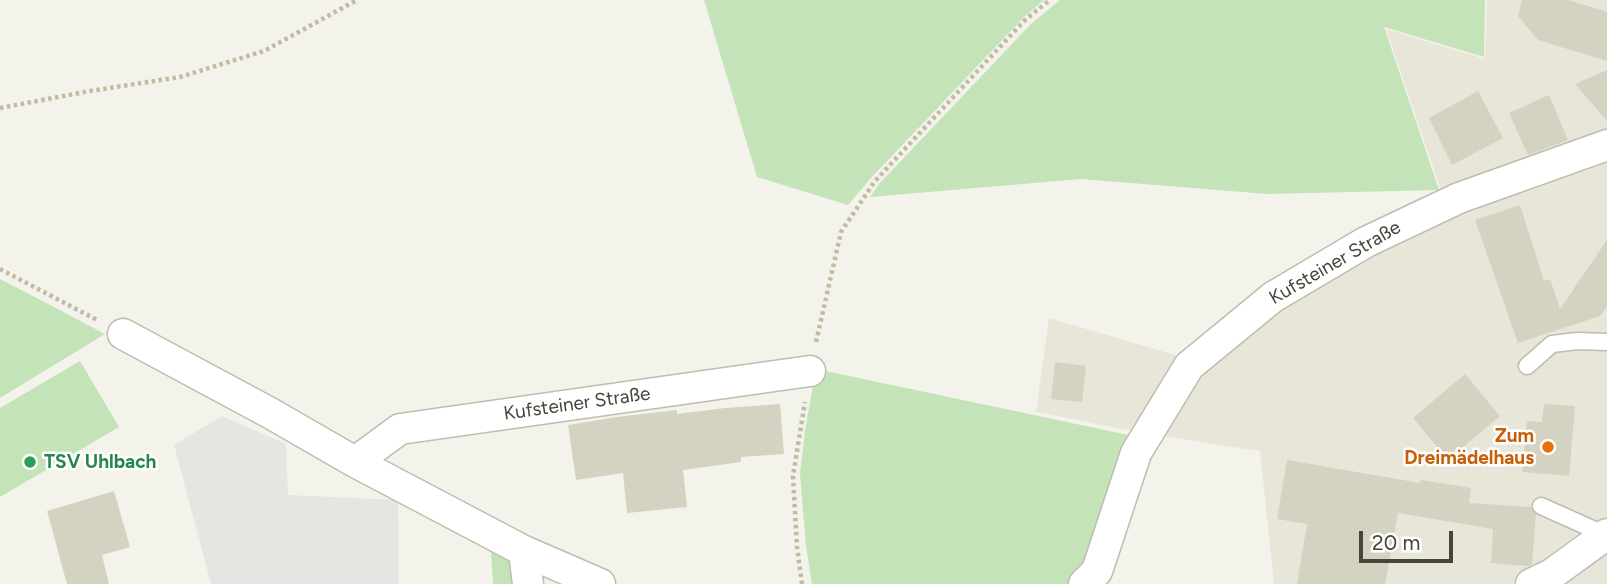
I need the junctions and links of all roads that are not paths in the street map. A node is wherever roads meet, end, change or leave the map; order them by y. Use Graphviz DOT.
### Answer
graph roads {
  1 [pos="1607,145"];
  2 [pos="123,334"];
  3 [pos="1607,342"];
  4 [pos="1527,366"];
  5 [pos="810,371"];
  6 [pos="355,462"];
  7 [pos="1541,506"];
  8 [pos="1606,535"];
  9 [pos="524,551"];
  10 [pos="528,584"];
  11 [pos="600,584"];
  12 [pos="1084,584"];
  13 [pos="1531,584"];
  1 -- 12 [label="street, Kufsteiner Straße"];
  2 -- 6 [label="street"];
  3 -- 4 [label="lane"];
  5 -- 6 [label="street, Kufsteiner Straße"];
  6 -- 9 [label="street"];
  7 -- 8 [label="lane"];
  8 -- 13 [label="street"];
  9 -- 10 [label="street"];
  9 -- 11 [label="street"];
}
